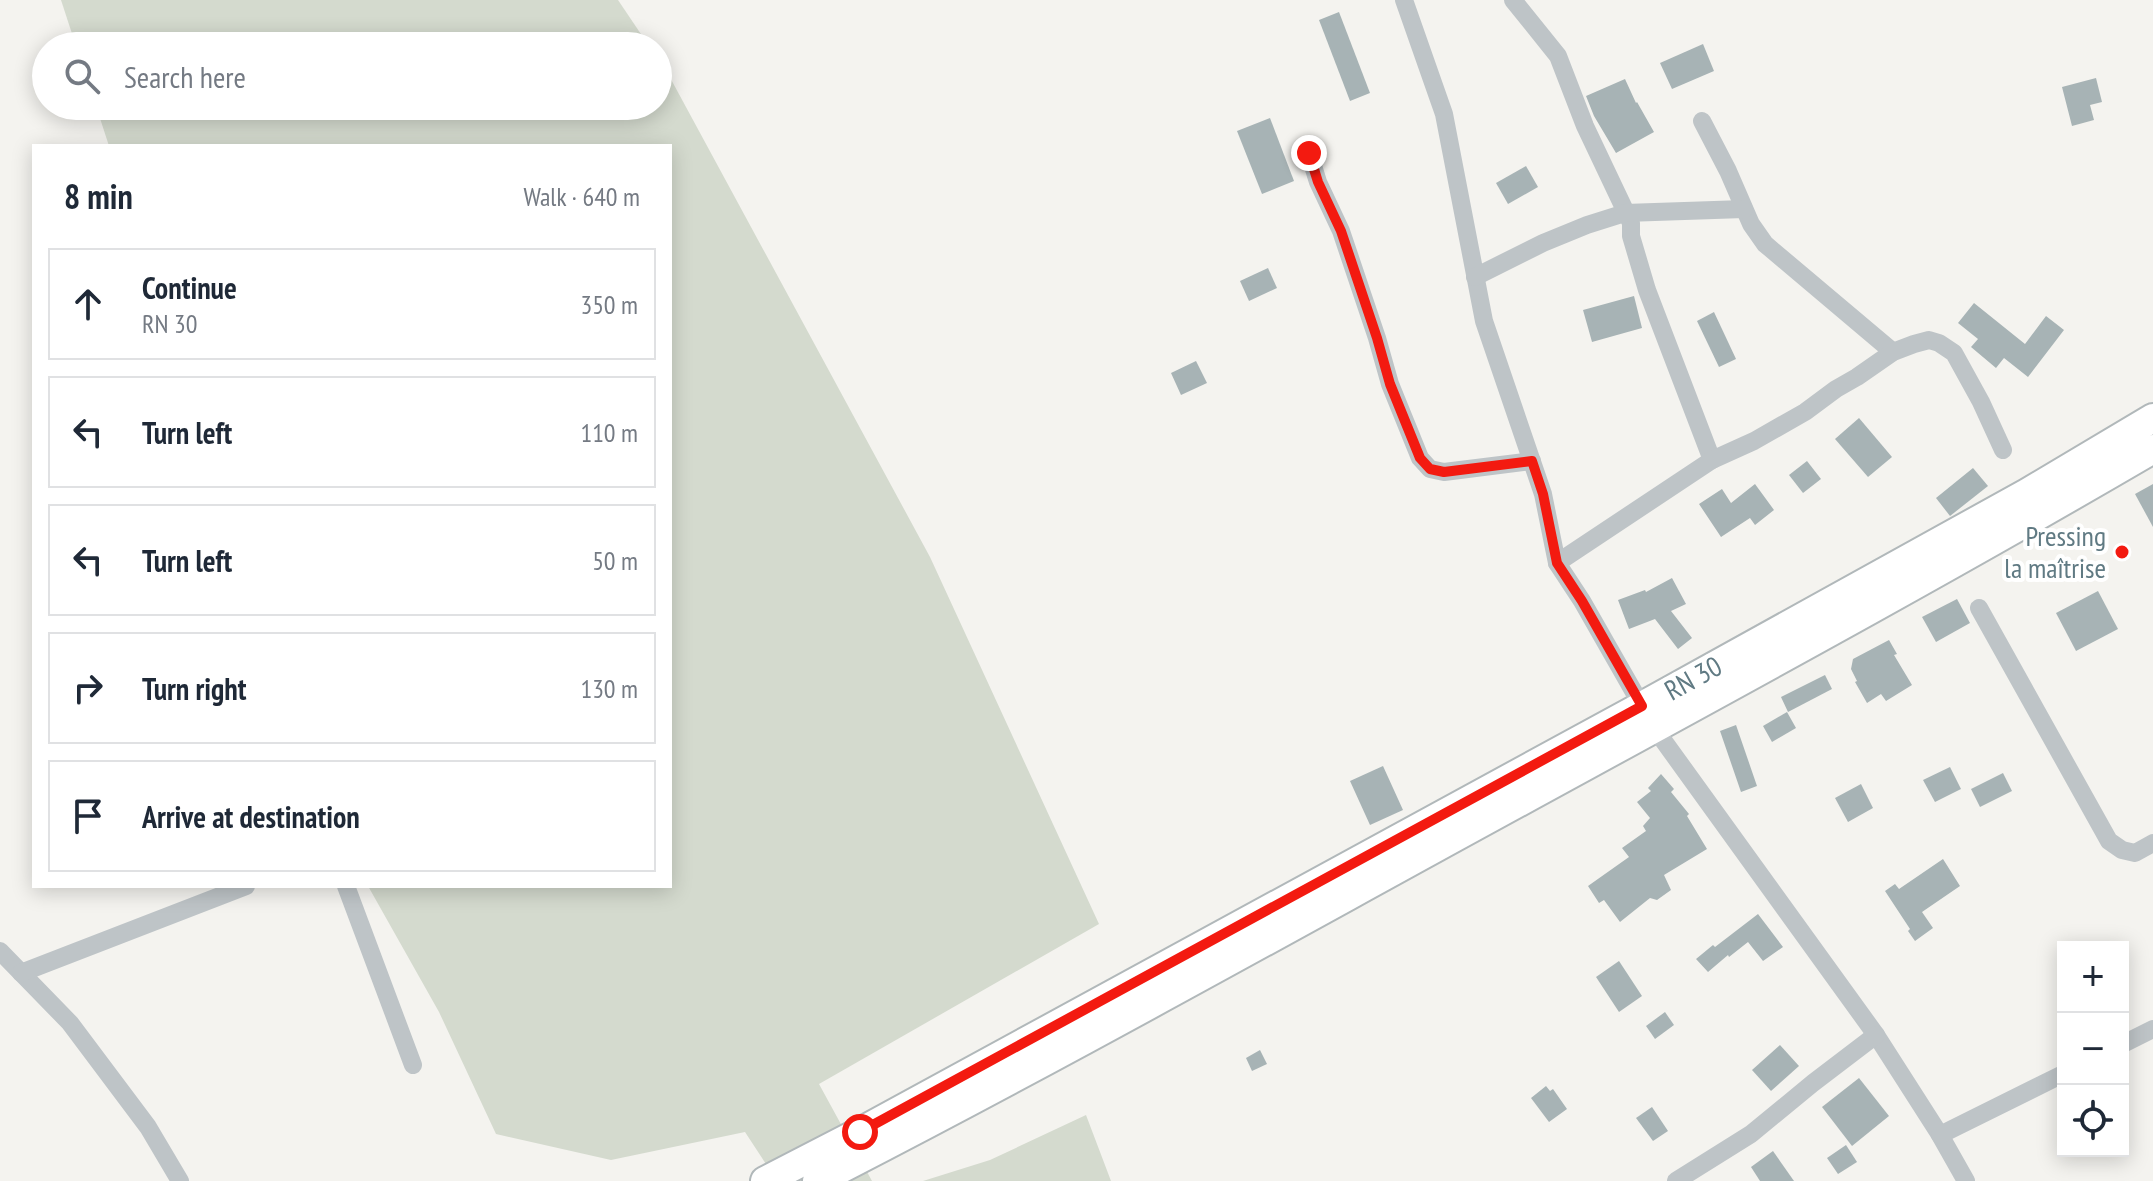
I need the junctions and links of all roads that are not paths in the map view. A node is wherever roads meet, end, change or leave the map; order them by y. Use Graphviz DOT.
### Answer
graph roads {
  1 [pos="1404,0"];
  2 [pos="1513,0"];
  3 [pos="1702,121"];
  4 [pos="1309,153"];
  5 [pos="1744,209"];
  6 [pos="1625,213"];
  7 [pos="1475,277"];
  8 [pos="1893,352"];
  9 [pos="2153,418"];
  10 [pos="2153,449"];
  11 [pos="2003,450"];
  12 [pos="1712,460"];
  13 [pos="1532,461"];
  14 [pos="1557,563"];
  15 [pos="1979,608"];
  16 [pos="1649,718"];
  17 [pos="2153,843"];
  18 [pos="241,888"];
  19 [pos="347,888"];
  20 [pos="0,951"];
  21 [pos="21,973"];
  22 [pos="2153,1029"];
  23 [pos="1876,1035"];
  24 [pos="2129,1041"];
  25 [pos="413,1065"];
  26 [pos="2057,1077"];
  27 [pos="1940,1135"];
  28 [pos="866,1143"];
  29 [pos="766,1180"];
  30 [pos="180,1181"];
  31 [pos="817,1181"];
  32 [pos="1676,1181"];
  33 [pos="1966,1181"];
  1 -- 7 [label="street"];
  2 -- 6 [label="street"];
  3 -- 5 [label="street"];
  4 -- 13 [label="street"];
  5 -- 6 [label="street"];
  5 -- 8 [label="street"];
  6 -- 7 [label="street"];
  6 -- 12 [label="street"];
  7 -- 13 [label="street"];
  8 -- 11 [label="street"];
  8 -- 12 [label="street"];
  9 -- 16 [label="main road, RN 30 / RN 30"];
  10 -- 16 [label="main road, RN 30"];
  12 -- 14 [label="street"];
  13 -- 14 [label="street"];
  14 -- 16 [label="street"];
  15 -- 17 [label="street"];
  16 -- 23 [label="street"];
  16 -- 28 [label="main road, RN 30"];
  18 -- 21 [label="street"];
  19 -- 25 [label="street"];
  20 -- 21 [label="street"];
  21 -- 30 [label="street"];
  22 -- 24 [label="street"];
  23 -- 27 [label="street"];
  23 -- 32 [label="street"];
  26 -- 27 [label="street"];
  27 -- 33 [label="street"];
  28 -- 29 [label="main road, RN 30"];
  28 -- 31 [label="main road, RN 30"];
}
